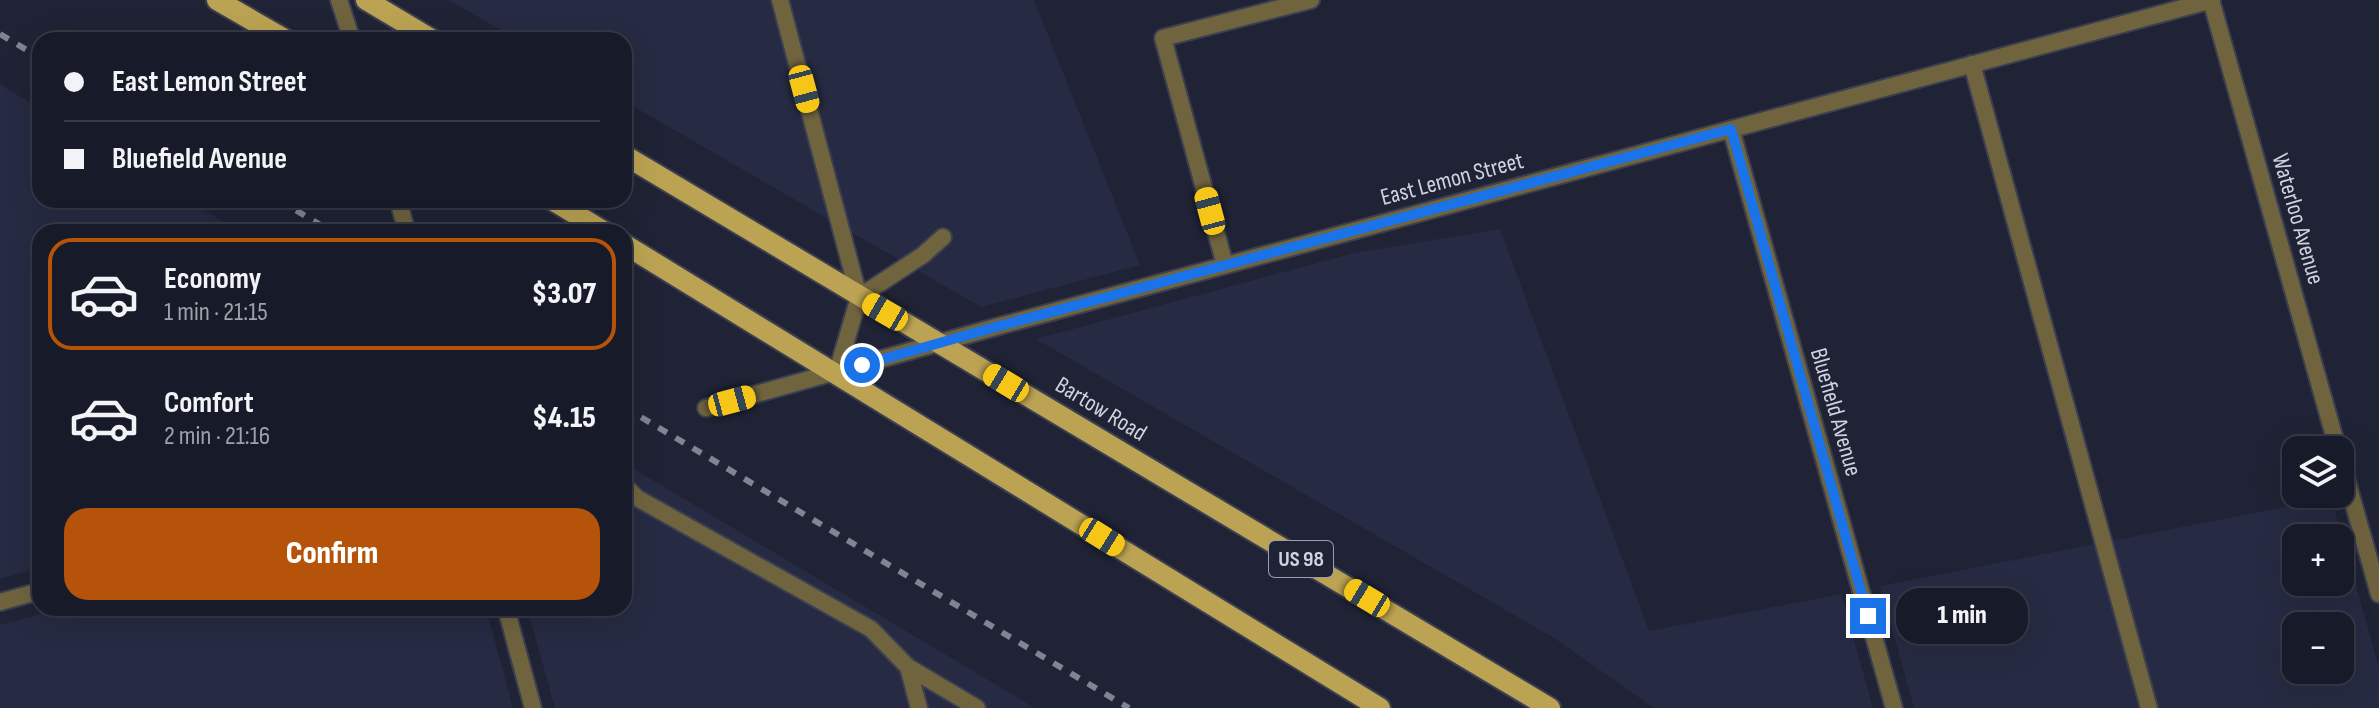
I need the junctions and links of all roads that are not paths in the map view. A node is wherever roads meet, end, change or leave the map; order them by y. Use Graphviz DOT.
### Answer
graph roads {
  1 [pos="217,0"];
  2 [pos="339,0"];
  3 [pos="366,0"];
  4 [pos="780,0"];
  5 [pos="1311,0"];
  6 [pos="2211,0"];
  7 [pos="272,32"];
  8 [pos="349,32"];
  9 [pos="420,32"];
  10 [pos="1972,64"];
  11 [pos="1731,129"];
  12 [pos="632,160"];
  13 [pos="565,208"];
  14 [pos="592,224"];
  15 [pos="943,237"];
  16 [pos="632,249"];
  17 [pos="1225,265"];
  18 [pos="859,297"];
  19 [pos="939,343"];
  20 [pos="837,372"];
  21 [pos="706,408"];
  22 [pos="2334,436"];
  23 [pos="632,493"];
  24 [pos="2354,506"];
  25 [pos="32,593"];
  26 [pos="2379,594"];
  27 [pos="0,602"];
  28 [pos="508,616"];
  29 [pos="908,667"];
  30 [pos="533,708"];
  31 [pos="919,708"];
  32 [pos="977,708"];
  33 [pos="1380,708"];
  34 [pos="1550,708"];
  35 [pos="1894,708"];
  36 [pos="2149,708"];
  1 -- 7 [label="main road"];
  2 -- 8 [label="street"];
  3 -- 9 [label="main road"];
  4 -- 18 [label="street"];
  5 -- 17 [label="street"];
  6 -- 10 [label="street, East Lemon Street"];
  6 -- 22 [label="street, Waterloo Avenue"];
  10 -- 11 [label="street, East Lemon Street"];
  10 -- 36 [label="street"];
  11 -- 17 [label="street, East Lemon Street"];
  11 -- 35 [label="street, Bluefield Avenue"];
  12 -- 18 [label="main road, Bartow Road / US 98"];
  13 -- 14 [label="main road"];
  15 -- 18 [label="street"];
  16 -- 20 [label="main road"];
  17 -- 19 [label="street, East Lemon Street"];
  18 -- 19 [label="main road, Bartow Road / US 98"];
  18 -- 20 [label="street"];
  19 -- 20 [label="street, East Lemon Street"];
  19 -- 34 [label="main road, Bartow Road / US 98"];
  20 -- 21 [label="street, East Lemon Street"];
  20 -- 33 [label="main road"];
  23 -- 29 [label="street"];
  24 -- 26 [label="street"];
  25 -- 27 [label="street"];
  28 -- 30 [label="street"];
  29 -- 31 [label="street"];
  29 -- 32 [label="street"];
}
